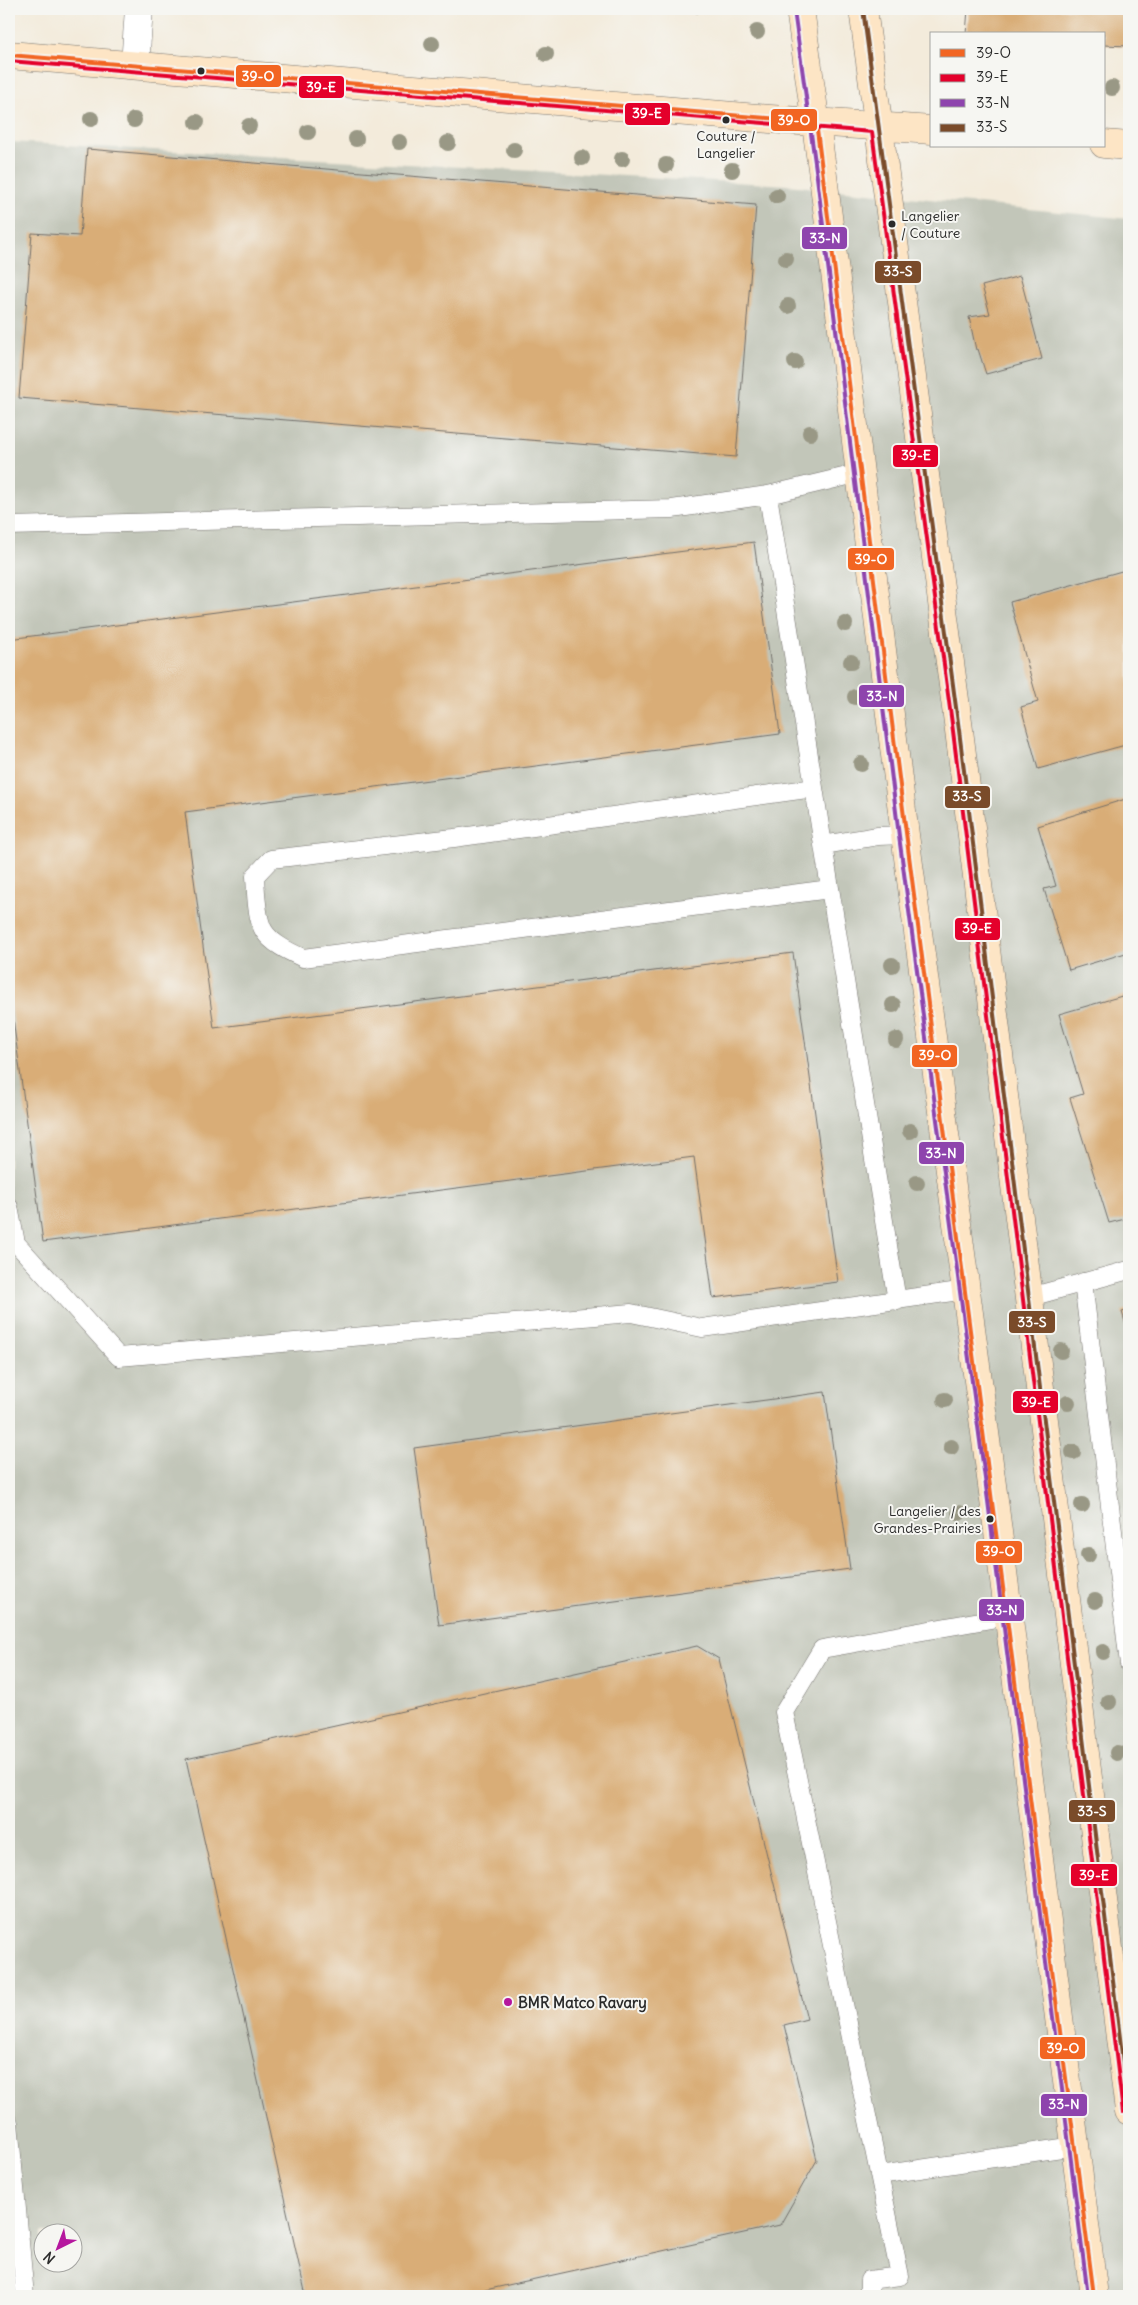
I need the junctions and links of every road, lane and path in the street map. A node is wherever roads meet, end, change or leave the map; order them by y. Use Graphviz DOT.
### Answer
graph roads {
  1 [pos="139,9"];
  2 [pos="800,9"];
  3 [pos="863,9"];
  4 [pos="9,55"];
  5 [pos="135,65"];
  6 [pos="816,122"];
  7 [pos="878,126"];
  8 [pos="930,130"];
  9 [pos="1106,144"];
  10 [pos="1129,146"];
  11 [pos="860,473"];
  12 [pos="768,496"];
  13 [pos="9,526"];
  14 [pos="814,788"];
  15 [pos="905,835"];
  16 [pos="823,845"];
  17 [pos="830,889"];
  18 [pos="9,1207"];
  19 [pos="1129,1270"];
  20 [pos="1083,1282"];
  21 [pos="966,1290"];
  22 [pos="1030,1297"];
  23 [pos="898,1300"];
  24 [pos="1008,1616"];
  25 [pos="1129,1664"];
  26 [pos="1129,2111"];
  27 [pos="9,2123"];
  28 [pos="1075,2146"];
  29 [pos="879,2174"];
  30 [pos="25,2296"];
  31 [pos="869,2296"];
  32 [pos="1094,2296"];
  1 -- 5 [label="street"];
  2 -- 6 [label="main road"];
  3 -- 7 [label="main road"];
  4 -- 5 [label="main road"];
  5 -- 6 [label="main road"];
  6 -- 7 [label="main road"];
  6 -- 11 [label="main road"];
  7 -- 8 [label="main road"];
  7 -- 22 [label="main road"];
  9 -- 10 [label="main road"];
  11 -- 12 [label="lane"];
  11 -- 15 [label="main road"];
  12 -- 13 [label="lane"];
  12 -- 14 [label="lane"];
  14 -- 16 [label="lane"];
  14 -- 17 [label="lane"];
  15 -- 16 [label="lane"];
  15 -- 21 [label="main road"];
  16 -- 17 [label="lane"];
  17 -- 23 [label="lane"];
  18 -- 23 [label="lane"];
  19 -- 20 [label="lane"];
  20 -- 22 [label="lane"];
  20 -- 25 [label="lane"];
  21 -- 23 [label="lane"];
  21 -- 24 [label="main road"];
  22 -- 26 [label="main road"];
  24 -- 28 [label="main road"];
  24 -- 29 [label="lane"];
  27 -- 30 [label="lane"];
  28 -- 29 [label="lane"];
  28 -- 32 [label="main road"];
  29 -- 31 [label="lane"];
}
